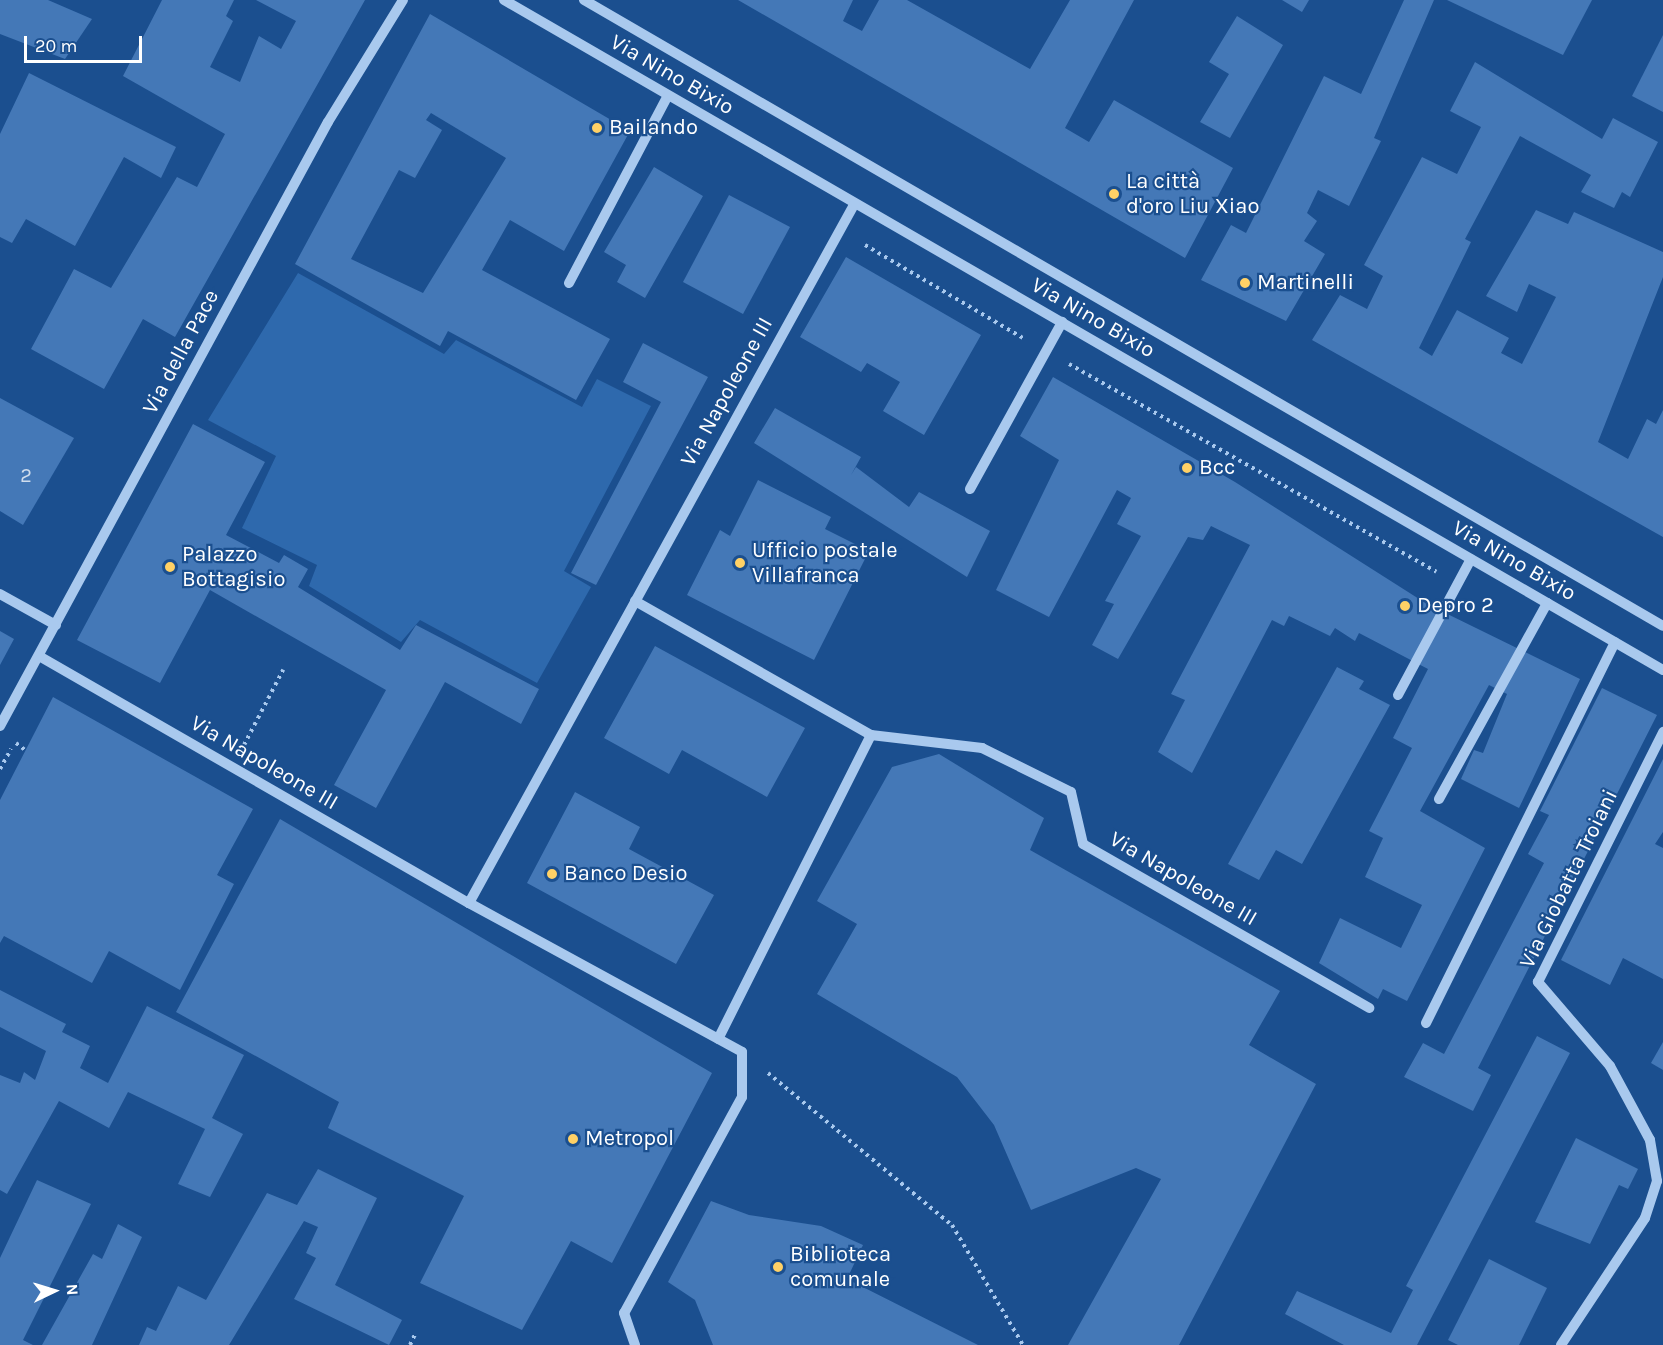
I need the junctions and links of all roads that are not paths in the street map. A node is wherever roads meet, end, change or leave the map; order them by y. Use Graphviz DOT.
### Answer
graph roads {
  1 [pos="403,0"];
  2 [pos="504,0"];
  3 [pos="584,0"];
  4 [pos="668,95"];
  5 [pos="855,203"];
  6 [pos="569,283"];
  7 [pos="1062,322"];
  8 [pos="970,489"];
  9 [pos="1471,559"];
  10 [pos="0,594"];
  11 [pos="635,601"];
  12 [pos="1547,603"];
  13 [pos="56,625"];
  14 [pos="1663,626"];
  15 [pos="1615,642"];
  16 [pos="39,656"];
  17 [pos="1663,670"];
  18 [pos="1398,695"];
  19 [pos="0,726"];
  20 [pos="1663,732"];
  21 [pos="871,735"];
  22 [pos="1440,799"];
  23 [pos="469,903"];
  24 [pos="1369,1008"];
  25 [pos="1426,1023"];
  26 [pos="718,1039"];
  27 [pos="635,1345"];
  28 [pos="1561,1345"];
  1 -- 13 [label="street, Via della Pace"];
  2 -- 4 [label="street, Via Nino Bixio"];
  3 -- 14 [label="street, Via Nino Bixio"];
  4 -- 5 [label="street, Via Nino Bixio"];
  4 -- 6 [label="street"];
  5 -- 7 [label="street, Via Nino Bixio"];
  5 -- 11 [label="street, Via Napoleone III"];
  7 -- 8 [label="street"];
  7 -- 9 [label="street, Via Nino Bixio"];
  9 -- 12 [label="street, Via Nino Bixio"];
  9 -- 18 [label="street"];
  10 -- 13 [label="street"];
  11 -- 21 [label="street, Via Napoleone III"];
  11 -- 23 [label="street, Via Napoleone III"];
  12 -- 15 [label="street, Via Nino Bixio"];
  12 -- 22 [label="street"];
  13 -- 16 [label="street, Via della Pace"];
  15 -- 17 [label="street, Via Nino Bixio"];
  15 -- 25 [label="street"];
  16 -- 19 [label="street, Via della Pace"];
  16 -- 23 [label="street, Via Napoleone III"];
  20 -- 28 [label="street, Via Giobatta Troiani"];
  21 -- 24 [label="street, Via Napoleone III"];
  21 -- 26 [label="street"];
  23 -- 26 [label="street, Via Napoleone III"];
  26 -- 27 [label="street, Via Napoleone III"];
}
